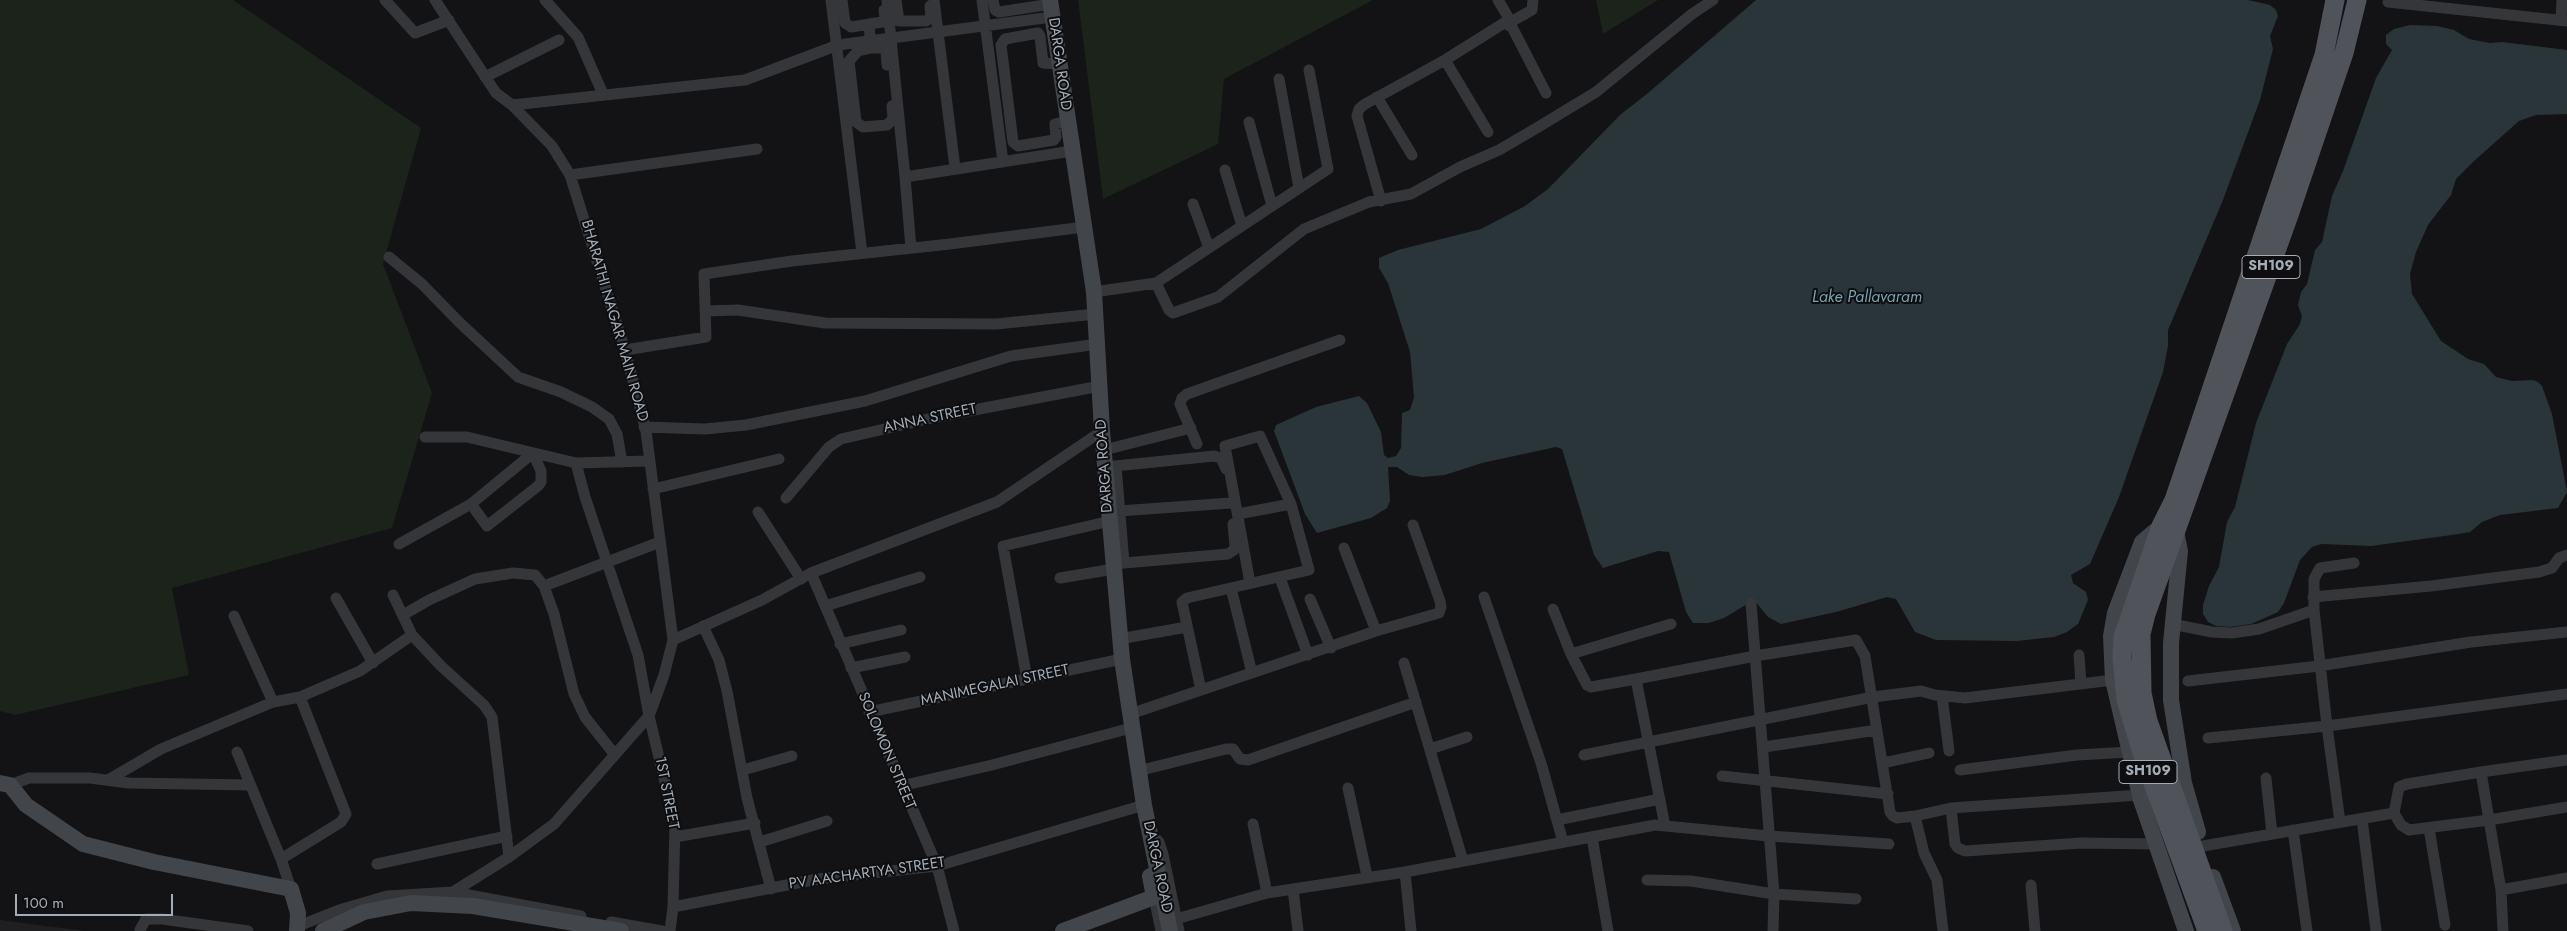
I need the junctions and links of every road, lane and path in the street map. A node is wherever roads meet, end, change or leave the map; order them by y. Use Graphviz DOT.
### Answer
graph roads {
  1 [pos="385,0"];
  2 [pos="435,0"];
  3 [pos="545,0"];
  4 [pos="831,0"];
  5 [pos="842,0"];
  6 [pos="883,0"];
  7 [pos="887,0"];
  8 [pos="896,0"];
  9 [pos="929,0"];
  10 [pos="934,0"];
  11 [pos="982,0"];
  12 [pos="992,0"];
  13 [pos="1498,0"];
  14 [pos="1533,0"];
  15 [pos="1713,0"];
  16 [pos="2335,0"];
  17 [pos="2357,0"];
  18 [pos="2562,0"];
  19 [pos="2388,2"];
  20 [pos="1051,7"];
  21 [pos="449,20"];
  22 [pos="2564,21"];
  23 [pos="917,22"];
  24 [pos="1509,23"];
  25 [pos="869,25"];
  26 [pos="985,26"];
  27 [pos="938,32"];
  28 [pos="918,35"];
  29 [pos="892,39"];
  30 [pos="559,40"];
  31 [pos="838,45"];
  32 [pos="870,45"];
  33 [pos="1445,60"];
  34 [pos="1059,64"];
  35 [pos="1309,70"];
  36 [pos="486,77"];
  37 [pos="1279,79"];
  38 [pos="1546,93"];
  39 [pos="602,94"];
  40 [pos="1377,97"];
  41 [pos="512,105"];
  42 [pos="1067,121"];
  43 [pos="1249,122"];
  44 [pos="1488,132"];
  45 [pos="757,149"];
  46 [pos="1072,151"];
  47 [pos="1412,155"];
  48 [pos="1003,162"];
  49 [pos="955,168"];
  50 [pos="1225,170"];
  51 [pos="570,175"];
  52 [pos="905,177"];
  53 [pos="1299,188"];
  54 [pos="1381,201"];
  55 [pos="1193,204"];
  56 [pos="1272,206"];
  57 [pos="1242,226"];
  58 [pos="1084,227"];
  59 [pos="911,248"];
  60 [pos="1208,248"];
  61 [pos="862,253"];
  62 [pos="389,257"];
  63 [pos="1156,283"];
  64 [pos="1094,292"];
  65 [pos="705,311"];
  66 [pos="1096,314"];
  67 [pos="1340,340"];
  68 [pos="1098,344"];
  69 [pos="625,350"];
  70 [pos="1100,386"];
  71 [pos="644,427"];
  72 [pos="1191,428"];
  73 [pos="1102,430"];
  74 [pos="426,437"];
  75 [pos="1197,444"];
  76 [pos="1104,450"];
  77 [pos="533,454"];
  78 [pos="779,458"];
  79 [pos="649,461"];
  80 [pos="622,462"];
  81 [pos="576,463"];
  82 [pos="1110,466"];
  83 [pos="653,489"];
  84 [pos="786,498"];
  85 [pos="471,504"];
  86 [pos="1231,504"];
  87 [pos="1291,504"];
  88 [pos="758,512"];
  89 [pos="1238,514"];
  90 [pos="1114,516"];
  91 [pos="1413,525"];
  92 [pos="2168,528"];
  93 [pos="660,542"];
  94 [pos="399,544"];
  95 [pos="1344,548"];
  96 [pos="2567,555"];
  97 [pos="607,561"];
  98 [pos="2354,563"];
  99 [pos="1117,565"];
  100 [pos="806,576"];
  101 [pos="920,577"];
  102 [pos="1060,578"];
  103 [pos="1280,578"];
  104 [pos="1250,583"];
  105 [pos="544,586"];
  106 [pos="1231,588"];
  107 [pos="393,594"];
  108 [pos="1484,597"];
  109 [pos="2313,597"];
  110 [pos="336,598"];
  111 [pos="1310,599"];
  112 [pos="1751,603"];
  113 [pos="825,606"];
  114 [pos="1553,609"];
  115 [pos="2139,610"];
  116 [pos="2314,610"];
  117 [pos="403,615"];
  118 [pos="234,616"];
  119 [pos="1671,624"];
  120 [pos="2172,624"];
  121 [pos="704,626"];
  122 [pos="1187,627"];
  123 [pos="901,630"];
  124 [pos="1376,631"];
  125 [pos="2567,632"];
  126 [pos="412,635"];
  127 [pos="673,640"];
  128 [pos="1119,640"];
  129 [pos="840,644"];
  130 [pos="1331,648"];
  131 [pos="1572,654"];
  132 [pos="1308,655"];
  133 [pos="2078,655"];
  134 [pos="1755,656"];
  135 [pos="905,657"];
  136 [pos="1122,660"];
  137 [pos="373,663"];
  138 [pos="1404,663"];
  139 [pos="2319,666"];
  140 [pos="851,668"];
  141 [pos="1252,673"];
  142 [pos="1028,679"];
  143 [pos="1636,679"];
  144 [pos="2113,680"];
  145 [pos="2188,680"];
  146 [pos="2081,684"];
  147 [pos="1201,690"];
  148 [pos="2567,694"];
  149 [pos="1942,696"];
  150 [pos="300,697"];
  151 [pos="1873,697"];
  152 [pos="273,702"];
  153 [pos="1416,702"];
  154 [pos="869,712"];
  155 [pos="649,716"];
  156 [pos="1760,719"];
  157 [pos="1130,721"];
  158 [pos="2327,726"];
  159 [pos="1877,730"];
  160 [pos="1467,737"];
  161 [pos="2208,738"];
  162 [pos="1648,740"];
  163 [pos="1764,747"];
  164 [pos="1430,749"];
  165 [pos="1949,751"];
  166 [pos="237,752"];
  167 [pos="1928,752"];
  168 [pos="2130,752"];
  169 [pos="615,755"];
  170 [pos="1584,755"];
  171 [pos="792,756"];
  172 [pos="2567,760"];
  173 [pos="1883,763"];
  174 [pos="743,770"];
  175 [pos="1960,770"];
  176 [pos="1138,771"];
  177 [pos="2481,772"];
  178 [pos="1722,776"];
  179 [pos="2266,778"];
  180 [pos="108,780"];
  181 [pos="1765,780"];
  182 [pos="5,784"];
  183 [pos="250,785"];
  184 [pos="901,786"];
  185 [pos="1348,788"];
  186 [pos="1888,794"];
  187 [pos="2140,795"];
  188 [pos="1660,799"];
  189 [pos="1144,805"];
  190 [pos="2567,807"];
  191 [pos="1951,808"];
  192 [pos="2394,813"];
  193 [pos="1915,816"];
  194 [pos="2362,819"];
  195 [pos="1557,820"];
  196 [pos="2489,820"];
  197 [pos="827,821"];
  198 [pos="2340,822"];
  199 [pos="755,823"];
  200 [pos="1253,824"];
  201 [pos="1665,826"];
  202 [pos="2429,828"];
  203 [pos="2293,830"];
  204 [pos="1150,832"];
  205 [pos="2272,834"];
  206 [pos="507,836"];
  207 [pos="1769,836"];
  208 [pos="675,837"];
  209 [pos="1592,837"];
  210 [pos="760,842"];
  211 [pos="1563,842"];
  212 [pos="1888,844"];
  213 [pos="2156,844"];
  214 [pos="2202,846"];
  215 [pos="509,857"];
  216 [pos="281,859"];
  217 [pos="1463,861"];
  218 [pos="377,864"];
  219 [pos="937,866"];
  220 [pos="1405,872"];
  221 [pos="1367,876"];
  222 [pos="2567,878"];
  223 [pos="1647,880"];
  224 [pos="2031,885"];
  225 [pos="1293,888"];
  226 [pos="291,889"];
  227 [pos="771,889"];
  228 [pos="2501,890"];
  229 [pos="453,892"];
  230 [pos="1267,893"];
  231 [pos="1774,894"];
  232 [pos="1154,897"];
  233 [pos="1856,899"];
  234 [pos="673,907"];
  235 [pos="1173,925"];
  236 [pos="2446,925"];
  237 [pos="296,929"];
  238 [pos="140,930"];
  239 [pos="247,931"];
  240 [pos="323,931"];
  241 [pos="621,931"];
  242 [pos="662,931"];
  243 [pos="670,931"];
  244 [pos="954,931"];
  245 [pos="1063,931"];
  246 [pos="1161,931"];
  247 [pos="1179,931"];
  248 [pos="1298,931"];
  249 [pos="1411,931"];
  250 [pos="1608,931"];
  251 [pos="1773,931"];
  252 [pos="1942,931"];
  253 [pos="2035,931"];
  254 [pos="2186,931"];
  255 [pos="2207,931"];
  256 [pos="2223,931"];
  257 [pos="2233,931"];
  258 [pos="2307,931"];
  259 [pos="2376,931"];
  260 [pos="2503,931"];
  1 -- 21 [label="street"];
  2 -- 21 [label="street, BHARATHI NAGAR MAIN ROAD"];
  3 -- 39 [label="street"];
  4 -- 31 [label="street"];
  5 -- 25 [label="street"];
  6 -- 25 [label="street"];
  7 -- 29 [label="street"];
  8 -- 23 [label="street"];
  9 -- 23 [label="street"];
  10 -- 27 [label="street"];
  11 -- 26 [label="street"];
  12 -- 20 [label="street"];
  13 -- 24 [label="street"];
  14 -- 24 [label="street"];
  15 -- 54 [label="street"];
  16 -- 92 [label="main road, SH109"];
  17 -- 92 [label="main road, SH109"];
  18 -- 22 [label="street"];
  19 -- 22 [label="street"];
  20 -- 26 [label="street"];
  20 -- 34 [label="street, DARGA ROAD"];
  21 -- 36 [label="street, BHARATHI NAGAR MAIN ROAD"];
  23 -- 28 [label="street"];
  24 -- 33 [label="street"];
  24 -- 38 [label="street"];
  25 -- 32 [label="street"];
  26 -- 27 [label="street"];
  26 -- 48 [label="street"];
  27 -- 28 [label="street"];
  27 -- 49 [label="street"];
  28 -- 29 [label="street"];
  29 -- 32 [label="street"];
  29 -- 52 [label="street"];
  30 -- 36 [label="street"];
  31 -- 32 [label="street"];
  31 -- 39 [label="street"];
  31 -- 61 [label="street"];
  32 -- 32 [label="street"];
  33 -- 40 [label="street"];
  33 -- 44 [label="street"];
  34 -- 42 [label="street, DARGA ROAD"];
  34 -- 42 [label="street"];
  35 -- 53 [label="street"];
  36 -- 41 [label="street, BHARATHI NAGAR MAIN ROAD"];
  37 -- 53 [label="street"];
  39 -- 41 [label="street"];
  40 -- 47 [label="street"];
  40 -- 54 [label="street"];
  41 -- 51 [label="street, BHARATHI NAGAR MAIN ROAD"];
  42 -- 46 [label="street, DARGA ROAD"];
  43 -- 56 [label="street"];
  45 -- 51 [label="street"];
  46 -- 48 [label="street"];
  46 -- 58 [label="street, DARGA ROAD"];
  48 -- 49 [label="street"];
  49 -- 52 [label="street"];
  50 -- 57 [label="street"];
  51 -- 69 [label="street, BHARATHI NAGAR MAIN ROAD"];
  52 -- 59 [label="street"];
  53 -- 56 [label="street"];
  54 -- 63 [label="street"];
  55 -- 60 [label="street"];
  56 -- 57 [label="street"];
  57 -- 60 [label="street"];
  58 -- 59 [label="street"];
  58 -- 64 [label="street, DARGA ROAD"];
  59 -- 61 [label="street"];
  60 -- 63 [label="street"];
  61 -- 65 [label="street"];
  62 -- 80 [label="street"];
  63 -- 64 [label="street"];
  64 -- 66 [label="street, DARGA ROAD"];
  65 -- 66 [label="street"];
  65 -- 69 [label="street"];
  66 -- 68 [label="street, DARGA ROAD"];
  67 -- 72 [label="street"];
  68 -- 70 [label="street, DARGA ROAD"];
  68 -- 71 [label="street"];
  69 -- 71 [label="street, BHARATHI NAGAR MAIN ROAD"];
  70 -- 73 [label="street, DARGA ROAD"];
  70 -- 84 [label="street, ANNA STREET"];
  71 -- 79 [label="street, BHARATHI NAGAR MAIN ROAD"];
  72 -- 75 [label="street"];
  72 -- 76 [label="street"];
  73 -- 76 [label="street, DARGA ROAD"];
  73 -- 100 [label="street"];
  74 -- 77 [label="street"];
  76 -- 82 [label="street, DARGA ROAD"];
  77 -- 81 [label="street"];
  77 -- 85 [label="street"];
  77 -- 85 [label="street"];
  78 -- 83 [label="street"];
  79 -- 80 [label="street"];
  79 -- 83 [label="street, BHARATHI NAGAR MAIN ROAD"];
  80 -- 81 [label="street"];
  81 -- 97 [label="street, 1ST STREET"];
  82 -- 86 [label="street"];
  82 -- 90 [label="street, DARGA ROAD"];
  83 -- 93 [label="street, BHARATHI NAGAR MAIN ROAD"];
  85 -- 94 [label="street"];
  86 -- 90 [label="street"];
  86 -- 99 [label="street"];
  87 -- 89 [label="street"];
  87 -- 89 [label="street"];
  87 -- 103 [label="street"];
  88 -- 100 [label="street, SOLOMON STREET"];
  89 -- 104 [label="street"];
  90 -- 99 [label="street, DARGA ROAD"];
  90 -- 142 [label="street"];
  91 -- 124 [label="street"];
  92 -- 115 [label="main road, SH109"];
  92 -- 120 [label="street"];
  92 -- 144 [label="street"];
  93 -- 97 [label="street"];
  93 -- 127 [label="street, BHARATHI NAGAR MAIN ROAD"];
  95 -- 124 [label="street"];
  96 -- 109 [label="street"];
  97 -- 105 [label="street"];
  97 -- 155 [label="street, 1ST STREET"];
  98 -- 109 [label="street"];
  99 -- 102 [label="street"];
  99 -- 128 [label="street, DARGA ROAD"];
  100 -- 113 [label="street, SOLOMON STREET"];
  100 -- 121 [label="street"];
  101 -- 113 [label="street"];
  103 -- 104 [label="street"];
  103 -- 132 [label="street"];
  104 -- 106 [label="street"];
  105 -- 117 [label="street"];
  105 -- 169 [label="street"];
  106 -- 122 [label="street"];
  106 -- 141 [label="street"];
  107 -- 117 [label="street"];
  108 -- 195 [label="street"];
  109 -- 116 [label="street"];
  110 -- 137 [label="street"];
  111 -- 130 [label="street"];
  112 -- 134 [label="street"];
  113 -- 129 [label="street, SOLOMON STREET"];
  114 -- 131 [label="street"];
  115 -- 255 [label="main road, SH109"];
  115 -- 256 [label="main road, SH109"];
  116 -- 120 [label="street"];
  116 -- 139 [label="street"];
  117 -- 126 [label="street"];
  118 -- 152 [label="street"];
  119 -- 131 [label="street"];
  120 -- 214 [label="street"];
  121 -- 127 [label="street"];
  121 -- 174 [label="street"];
  122 -- 128 [label="street"];
  122 -- 147 [label="street"];
  123 -- 129 [label="street"];
  124 -- 130 [label="street"];
  125 -- 139 [label="street"];
  126 -- 137 [label="street"];
  126 -- 206 [label="street"];
  127 -- 155 [label="street, BHARATHI NAGAR MAIN ROAD"];
  128 -- 136 [label="street, DARGA ROAD"];
  129 -- 140 [label="street, SOLOMON STREET"];
  130 -- 132 [label="street"];
  131 -- 143 [label="street"];
  132 -- 141 [label="street"];
  133 -- 146 [label="street"];
  134 -- 143 [label="street"];
  134 -- 151 [label="street"];
  134 -- 156 [label="street"];
  135 -- 140 [label="street"];
  136 -- 142 [label="street, MANIMEGALAI STREET"];
  136 -- 157 [label="street, DARGA ROAD"];
  137 -- 150 [label="street"];
  138 -- 153 [label="street"];
  139 -- 145 [label="street"];
  139 -- 158 [label="street"];
  140 -- 154 [label="street, SOLOMON STREET"];
  141 -- 147 [label="street"];
  142 -- 154 [label="street, MANIMEGALAI STREET"];
  143 -- 162 [label="street"];
  144 -- 146 [label="street"];
  144 -- 168 [label="street"];
  146 -- 149 [label="street"];
  147 -- 157 [label="street"];
  148 -- 158 [label="street"];
  149 -- 151 [label="street"];
  149 -- 165 [label="street"];
  150 -- 152 [label="street"];
  150 -- 216 [label="street"];
  151 -- 156 [label="street"];
  151 -- 159 [label="street"];
  152 -- 180 [label="street"];
  153 -- 164 [label="street"];
  153 -- 176 [label="street"];
  154 -- 184 [label="street, SOLOMON STREET"];
  155 -- 169 [label="street"];
  155 -- 208 [label="street, 1ST STREET"];
  156 -- 162 [label="street"];
  156 -- 163 [label="street"];
  157 -- 176 [label="street, DARGA ROAD"];
  157 -- 184 [label="street"];
  158 -- 161 [label="street"];
  158 -- 198 [label="street"];
  159 -- 163 [label="street"];
  159 -- 173 [label="street"];
  160 -- 164 [label="street"];
  162 -- 170 [label="street"];
  162 -- 188 [label="street"];
  163 -- 181 [label="street"];
  164 -- 217 [label="street"];
  166 -- 183 [label="street"];
  167 -- 173 [label="street"];
  168 -- 175 [label="street"];
  168 -- 187 [label="street"];
  169 -- 215 [label="street"];
  171 -- 174 [label="street"];
  172 -- 177 [label="street"];
  173 -- 186 [label="street"];
  174 -- 199 [label="street"];
  176 -- 189 [label="street, DARGA ROAD"];
  177 -- 192 [label="street"];
  177 -- 196 [label="street"];
  178 -- 181 [label="street"];
  179 -- 205 [label="street"];
  180 -- 182 [label="street"];
  180 -- 183 [label="street"];
  181 -- 186 [label="street"];
  181 -- 207 [label="street"];
  182 -- 226 [label="street"];
  183 -- 216 [label="street"];
  184 -- 219 [label="street, SOLOMON STREET"];
  185 -- 221 [label="street"];
  186 -- 193 [label="street"];
  187 -- 191 [label="street"];
  187 -- 213 [label="street"];
  188 -- 195 [label="street"];
  188 -- 201 [label="street"];
  189 -- 204 [label="street, DARGA ROAD"];
  189 -- 219 [label="street, PV AACHARTYA STREET"];
  190 -- 196 [label="street"];
  191 -- 193 [label="street"];
  191 -- 213 [label="street"];
  192 -- 194 [label="street"];
  192 -- 202 [label="street"];
  193 -- 252 [label="street"];
  194 -- 198 [label="street"];
  194 -- 259 [label="street"];
  195 -- 211 [label="street"];
  196 -- 202 [label="street"];
  196 -- 228 [label="street"];
  197 -- 210 [label="street"];
  198 -- 203 [label="street"];
  199 -- 208 [label="street"];
  199 -- 210 [label="street"];
  200 -- 230 [label="street"];
  201 -- 207 [label="street"];
  201 -- 209 [label="street"];
  202 -- 236 [label="street"];
  203 -- 205 [label="street"];
  203 -- 258 [label="street"];
  204 -- 232 [label="street"];
  204 -- 235 [label="street, DARGA ROAD"];
  205 -- 214 [label="street"];
  206 -- 215 [label="street"];
  206 -- 218 [label="street"];
  207 -- 212 [label="street"];
  207 -- 231 [label="street"];
  208 -- 234 [label="street, 1ST STREET"];
  209 -- 211 [label="street"];
  209 -- 250 [label="street"];
  210 -- 227 [label="street"];
  211 -- 217 [label="street"];
  213 -- 254 [label="street"];
  214 -- 257 [label="street"];
  215 -- 229 [label="street"];
  216 -- 226 [label="street"];
  217 -- 220 [label="street"];
  219 -- 227 [label="street, PV AACHARTYA STREET"];
  219 -- 244 [label="street, SOLOMON STREET"];
  220 -- 221 [label="street"];
  220 -- 249 [label="street"];
  221 -- 225 [label="street"];
  222 -- 228 [label="street"];
  223 -- 231 [label="street"];
  224 -- 253 [label="street"];
  225 -- 230 [label="street"];
  225 -- 248 [label="street"];
  226 -- 237 [label="street"];
  227 -- 234 [label="street, PV AACHARTYA STREET"];
  228 -- 260 [label="street"];
  229 -- 237 [label="street"];
  229 -- 242 [label="street"];
  230 -- 235 [label="street"];
  231 -- 233 [label="street"];
  231 -- 251 [label="street"];
  232 -- 245 [label="street"];
  232 -- 246 [label="street"];
  234 -- 243 [label="street, 1ST STREET"];
  235 -- 247 [label="street"];
  238 -- 239 [label="street"];
  240 -- 241 [label="street"];
}
